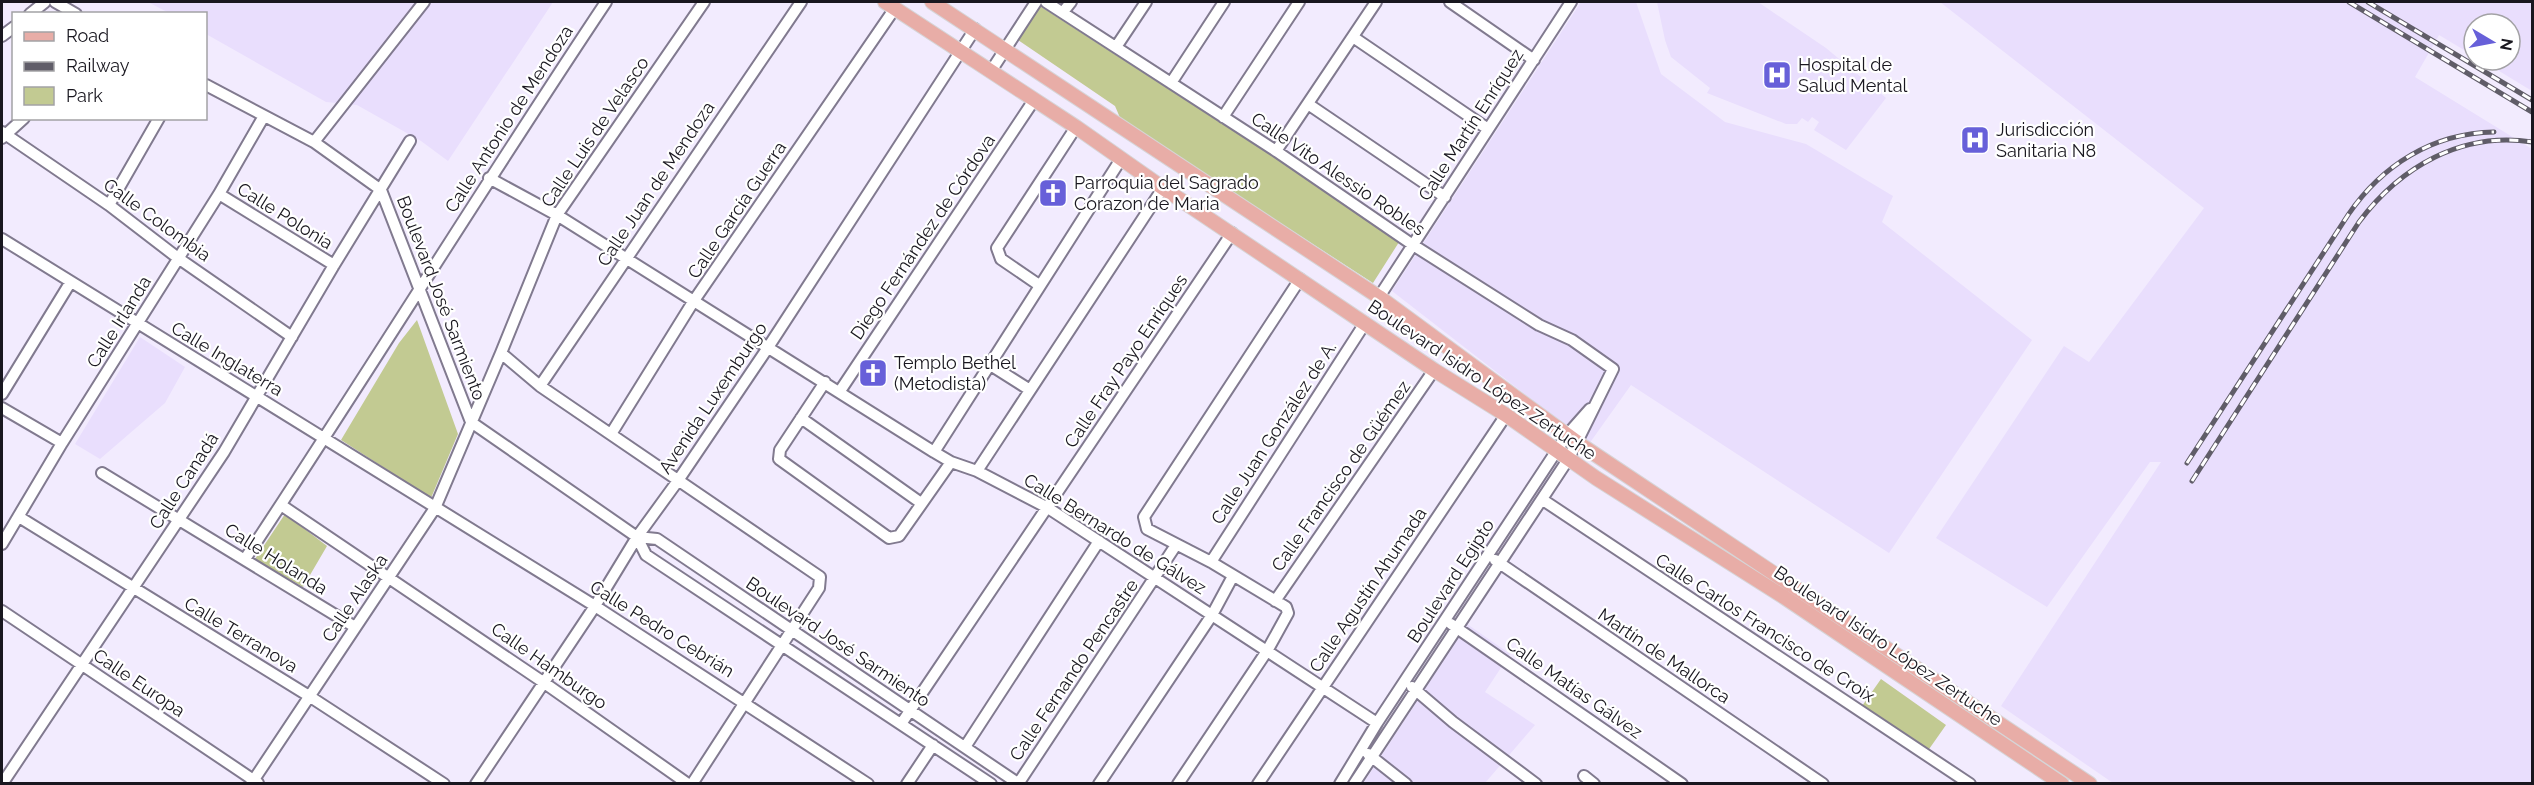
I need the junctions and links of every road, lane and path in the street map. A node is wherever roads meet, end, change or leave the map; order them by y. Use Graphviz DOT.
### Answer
graph roads {
  1 [pos="45,2"];
  2 [pos="55,2"];
  3 [pos="424,2"];
  4 [pos="606,2"];
  5 [pos="705,2"];
  6 [pos="801,2"];
  7 [pos="932,2"];
  8 [pos="1036,2"];
  9 [pos="1046,2"];
  10 [pos="1071,2"];
  11 [pos="1146,2"];
  12 [pos="1224,2"];
  13 [pos="1299,2"];
  14 [pos="1376,2"];
  15 [pos="1450,2"];
  16 [pos="1571,2"];
  17 [pos="890,5"];
  18 [pos="32,12"];
  19 [pos="72,12"];
  20 [pos="1063,12"];
  21 [pos="975,29"];
  22 [pos="1353,37"];
  23 [pos="1116,47"];
  24 [pos="1005,49"];
  25 [pos="962,52"];
  26 [pos="1534,60"];
  27 [pos="991,71"];
  28 [pos="1171,83"];
  29 [pos="207,86"];
  30 [pos="1034,100"];
  31 [pos="1308,104"];
  32 [pos="264,116"];
  33 [pos="1224,117"];
  34 [pos="22,120"];
  35 [pos="158,120"];
  36 [pos="1076,127"];
  37 [pos="1488,129"];
  38 [pos="3,135"];
  39 [pos="410,141"];
  40 [pos="314,142"];
  41 [pos="1276,151"];
  42 [pos="1121,159"];
  43 [pos="489,178"];
  44 [pos="1162,188"];
  45 [pos="381,190"];
  46 [pos="219,194"];
  47 [pos="1445,197"];
  48 [pos="109,205"];
  49 [pos="557,215"];
  50 [pos="1232,233"];
  51 [pos="2,240"];
  52 [pos="1413,244"];
  53 [pos="178,258"];
  54 [pos="625,259"];
  55 [pos="334,265"];
  56 [pos="1300,279"];
  57 [pos="70,283"];
  58 [pos="1039,285"];
  59 [pos="420,286"];
  60 [pos="1379,297"];
  61 [pos="693,302"];
  62 [pos="1365,323"];
  63 [pos="138,324"];
  64 [pos="292,337"];
  65 [pos="766,349"];
  66 [pos="501,353"];
  67 [pos="989,364"];
  68 [pos="1613,369"];
  69 [pos="1434,370"];
  70 [pos="825,382"];
  71 [pos="540,386"];
  72 [pos="1030,390"];
  73 [pos="840,391"];
  74 [pos="2,394"];
  75 [pos="256,397"];
  76 [pos="2,408"];
  77 [pos="1506,415"];
  78 [pos="801,418"];
  79 [pos="471,422"];
  80 [pos="611,434"];
  81 [pos="326,438"];
  82 [pos="1572,439"];
  83 [pos="62,443"];
  84 [pos="1557,450"];
  85 [pos="934,452"];
  86 [pos="1569,458"];
  87 [pos="951,462"];
  88 [pos="977,471"];
  89 [pos="102,473"];
  90 [pos="677,482"];
  91 [pos="1543,500"];
  92 [pos="921,503"];
  93 [pos="281,505"];
  94 [pos="435,508"];
  95 [pos="1048,508"];
  96 [pos="19,517"];
  97 [pos="179,519"];
  98 [pos="637,537"];
  99 [pos="1099,541"];
  100 [pos="2,544"];
  101 [pos="1176,545"];
  102 [pos="1487,556"];
  103 [pos="245,559"];
  104 [pos="1211,562"];
  105 [pos="1501,564"];
  106 [pos="1233,576"];
  107 [pos="389,578"];
  108 [pos="1155,579"];
  109 [pos="132,588"];
  110 [pos="1275,601"];
  111 [pos="595,606"];
  112 [pos="2,611"];
  113 [pos="1212,615"];
  114 [pos="1446,621"];
  115 [pos="355,627"];
  116 [pos="1457,627"];
  117 [pos="791,631"];
  118 [pos="782,644"];
  119 [pos="1267,651"];
  120 [pos="81,664"];
  121 [pos="1405,681"];
  122 [pos="543,682"];
  123 [pos="1322,687"];
  124 [pos="1415,691"];
  125 [pos="309,696"];
  126 [pos="745,702"];
  127 [pos="909,711"];
  128 [pos="1377,723"];
  129 [pos="901,724"];
  130 [pos="933,745"];
  131 [pos="965,747"];
  132 [pos="1361,749"];
  133 [pos="1372,757"];
  134 [pos="1584,776"];
  135 [pos="254,782"];
  136 [pos="2,783"];
  137 [pos="444,783"];
  138 [pos="476,783"];
  139 [pos="690,783"];
  140 [pos="868,783"];
  141 [pos="907,783"];
  142 [pos="991,783"];
  143 [pos="1019,783"];
  144 [pos="1099,783"];
  145 [pos="1178,783"];
  146 [pos="1258,783"];
  147 [pos="1340,783"];
  148 [pos="1354,783"];
  149 [pos="1406,783"];
  150 [pos="1536,783"];
  151 [pos="1594,783"];
  152 [pos="1682,783"];
  153 [pos="1823,783"];
  154 [pos="1970,783"];
  155 [pos="2062,783"];
  156 [pos="2090,783"];
  1 -- 18 [label="street"];
  2 -- 19 [label="street"];
  3 -- 40 [label="street"];
  4 -- 43 [label="street, Calle Antonio de Mendoza"];
  5 -- 49 [label="street, Calle Luis de Velasco"];
  6 -- 54 [label="street, Calle Juan de Mendoza"];
  7 -- 21 [label="main road, Boulevard Isidro López Zertuche"];
  8 -- 24 [label="street"];
  9 -- 20 [label="street, Calle Vito Alessio Robles"];
  10 -- 20 [label="street"];
  11 -- 23 [label="street"];
  12 -- 28 [label="street"];
  13 -- 33 [label="street"];
  14 -- 22 [label="street"];
  15 -- 26 [label="street"];
  16 -- 26 [label="street, Calle Martín Enríquez"];
  17 -- 25 [label="main road, Boulevard Isidro López Zertuche"];
  17 -- 61 [label="street, Calle García Guerra"];
  20 -- 23 [label="street, Calle Vito Alessio Robles"];
  21 -- 24 [label="main road, Boulevard Isidro López Zertuche"];
  21 -- 25 [label="street, Avenida Luxemburgo"];
  22 -- 31 [label="street"];
  22 -- 37 [label="street"];
  23 -- 28 [label="street, Calle Vito Alessio Robles"];
  24 -- 27 [label="street"];
  24 -- 60 [label="main road, Boulevard Isidro López Zertuche"];
  25 -- 27 [label="main road, Boulevard Isidro López Zertuche"];
  25 -- 65 [label="street, Avenida Luxemburgo"];
  26 -- 37 [label="street, Calle Martín Enríquez"];
  27 -- 30 [label="main road, Boulevard Isidro López Zertuche"];
  28 -- 33 [label="street, Calle Vito Alessio Robles"];
  29 -- 32 [label="street, Boulevard José Sarmiento"];
  30 -- 36 [label="main road, Boulevard Isidro López Zertuche"];
  30 -- 73 [label="street, Diego Fernández de Córdova"];
  31 -- 41 [label="street"];
  31 -- 47 [label="street"];
  32 -- 40 [label="street, Boulevard José Sarmiento"];
  32 -- 46 [label="street, Calle Irlanda"];
  33 -- 41 [label="street, Calle Vito Alessio Robles"];
  34 -- 38 [label="street"];
  35 -- 48 [label="street"];
  36 -- 42 [label="main road, Boulevard Isidro López Zertuche"];
  36 -- 58 [label="street"];
  37 -- 47 [label="street, Calle Martín Enríquez"];
  38 -- 48 [label="street, Calle Colombia"];
  39 -- 45 [label="street, Calle Canadá"];
  40 -- 45 [label="street, Boulevard José Sarmiento"];
  41 -- 52 [label="street, Calle Vito Alessio Robles"];
  42 -- 44 [label="main road, Boulevard Isidro López Zertuche"];
  42 -- 58 [label="street"];
  43 -- 49 [label="street, Calle Bernardo de Gálvez"];
  43 -- 59 [label="street, Calle Antonio de Mendoza"];
  44 -- 50 [label="main road, Boulevard Isidro López Zertuche"];
  44 -- 72 [label="street"];
  45 -- 55 [label="street, Calle Canadá"];
  45 -- 59 [label="street, Boulevard José Sarmiento"];
  46 -- 53 [label="street, Calle Irlanda"];
  46 -- 55 [label="street, Calle Polonia"];
  47 -- 52 [label="street, Calle Martín Enríquez"];
  48 -- 53 [label="street, Calle Colombia"];
  49 -- 54 [label="street, Calle Bernardo de Gálvez"];
  49 -- 66 [label="street, Calle Luis de Velasco"];
  50 -- 56 [label="main road, Boulevard Isidro López Zertuche"];
  50 -- 95 [label="street, Calle Fray Payo Enriques"];
  51 -- 57 [label="street, Calle Inglaterra"];
  52 -- 60 [label="street, Calle Martín Enríquez"];
  52 -- 68 [label="street, Calle Vito Alessio Robles"];
  53 -- 63 [label="street, Calle Irlanda"];
  53 -- 64 [label="street, Calle Colombia"];
  54 -- 61 [label="street, Calle Bernardo de Gálvez"];
  54 -- 71 [label="street, Calle Juan de Mendoza"];
  55 -- 64 [label="street, Calle Canadá"];
  56 -- 62 [label="main road, Boulevard Isidro López Zertuche"];
  56 -- 101 [label="street"];
  57 -- 63 [label="street, Calle Inglaterra"];
  57 -- 74 [label="street"];
  58 -- 67 [label="street"];
  59 -- 79 [label="street, Boulevard José Sarmiento"];
  59 -- 81 [label="street, Calle Antonio de Mendoza"];
  60 -- 82 [label="main road, Boulevard Isidro López Zertuche"];
  61 -- 65 [label="street, Calle Bernardo de Gálvez"];
  61 -- 80 [label="street, Calle García Guerra"];
  62 -- 69 [label="main road, Boulevard Isidro López Zertuche"];
  62 -- 104 [label="street, Calle Juan González de A."];
  63 -- 75 [label="street, Calle Inglaterra"];
  63 -- 83 [label="street, Calle Irlanda"];
  64 -- 75 [label="street, Calle Canadá"];
  65 -- 70 [label="street, Calle Bernardo de Gálvez"];
  65 -- 90 [label="street, Avenida Luxemburgo"];
  66 -- 71 [label="street"];
  66 -- 79 [label="street, Calle Luis de Velasco"];
  67 -- 72 [label="street"];
  67 -- 85 [label="street"];
  68 -- 82 [label="street, Boulevard Egipto"];
  69 -- 77 [label="main road, Boulevard Isidro López Zertuche"];
  69 -- 110 [label="street, Calle Francisco de Güémez"];
  70 -- 73 [label="street, Calle Bernardo de Gálvez"];
  70 -- 78 [label="street"];
  71 -- 80 [label="street"];
  72 -- 88 [label="street"];
  73 -- 85 [label="street, Calle Bernardo de Gálvez"];
  75 -- 81 [label="street, Calle Inglaterra"];
  75 -- 97 [label="street, Calle Canadá"];
  76 -- 83 [label="street"];
  77 -- 84 [label="main road, Boulevard Isidro López Zertuche"];
  77 -- 123 [label="street, Calle Agustín Ahumada"];
  78 -- 92 [label="street"];
  78 -- 92 [label="street"];
  79 -- 94 [label="street, Calle Alaska"];
  79 -- 98 [label="street, Boulevard José Sarmiento"];
  80 -- 90 [label="street"];
  81 -- 93 [label="street, Calle Antonio de Mendoza"];
  81 -- 94 [label="street, Calle Inglaterra"];
  82 -- 84 [label="street, Boulevard Egipto"];
  82 -- 86 [label="street, Boulevard Egipto"];
  82 -- 156 [label="main road, Boulevard Isidro López Zertuche"];
  83 -- 96 [label="street, Calle Irlanda"];
  84 -- 86 [label="main road, Boulevard Isidro López Zertuche"];
  84 -- 102 [label="street, Boulevard Egipto"];
  85 -- 87 [label="street, Calle Bernardo de Gálvez"];
  86 -- 91 [label="street, Boulevard Egipto"];
  86 -- 155 [label="main road, Boulevard Isidro López Zertuche"];
  87 -- 88 [label="street, Calle Bernardo de Gálvez"];
  87 -- 92 [label="street"];
  88 -- 95 [label="street, Calle Bernardo de Gálvez"];
  89 -- 97 [label="street, Calle Holanda"];
  90 -- 98 [label="street, Avenida Luxemburgo"];
  90 -- 117 [label="street"];
  91 -- 105 [label="street, Boulevard Egipto"];
  91 -- 154 [label="street, Calle Carlos Francisco de Croix"];
  93 -- 103 [label="street, Calle Antonio de Mendoza"];
  93 -- 107 [label="street, Calle Hamburgo"];
  94 -- 107 [label="street, Calle Alaska"];
  94 -- 111 [label="street, Calle Pedro Cebrián"];
  95 -- 99 [label="street, Calle Bernardo de Gálvez"];
  95 -- 127 [label="street, Calle Fray Payo Enriques"];
  96 -- 100 [label="street, Calle Irlanda"];
  96 -- 109 [label="street, Calle Terranova"];
  97 -- 103 [label="street, Calle Holanda"];
  97 -- 109 [label="street, Calle Canadá"];
  98 -- 111 [label="street, Avenida Luxemburgo"];
  98 -- 117 [label="street, Boulevard José Sarmiento"];
  98 -- 118 [label="street, Boulevard José Sarmiento"];
  99 -- 108 [label="street, Calle Bernardo de Gálvez"];
  99 -- 131 [label="street"];
  101 -- 104 [label="street"];
  101 -- 108 [label="street, Calle Fernando Pencastre"];
  102 -- 105 [label="street, Martín de Mallorca"];
  102 -- 114 [label="street, Boulevard Egipto"];
  103 -- 115 [label="street, Calle Holanda"];
  104 -- 106 [label="street"];
  105 -- 116 [label="street, Boulevard Egipto"];
  105 -- 153 [label="street, Martín de Mallorca"];
  106 -- 110 [label="street"];
  106 -- 113 [label="street"];
  107 -- 115 [label="street, Calle Alaska"];
  107 -- 122 [label="street, Calle Hamburgo"];
  108 -- 113 [label="street, Calle Bernardo de Gálvez"];
  108 -- 143 [label="street, Calle Fernando Pencastre"];
  109 -- 120 [label="street, Calle Canadá"];
  109 -- 125 [label="street, Calle Terranova"];
  110 -- 119 [label="street"];
  111 -- 122 [label="street, Avenida Luxemburgo"];
  111 -- 126 [label="street, Calle Pedro Cebrián"];
  112 -- 120 [label="street, Calle Europa"];
  113 -- 119 [label="street, Calle Bernardo de Gálvez"];
  113 -- 144 [label="street"];
  114 -- 116 [label="street, Calle Matías Gálvez"];
  114 -- 121 [label="street, Boulevard Egipto"];
  115 -- 125 [label="street, Calle Alaska"];
  116 -- 124 [label="street, Boulevard Egipto"];
  116 -- 152 [label="street, Calle Matías Gálvez"];
  117 -- 118 [label="street"];
  117 -- 127 [label="street, Boulevard José Sarmiento"];
  118 -- 126 [label="street"];
  118 -- 129 [label="street, Boulevard José Sarmiento"];
  119 -- 123 [label="street, Calle Bernardo de Gálvez"];
  119 -- 145 [label="street"];
  120 -- 135 [label="street, Calle Europa"];
  120 -- 136 [label="street, Calle Canadá"];
  121 -- 124 [label="street"];
  121 -- 128 [label="street, Boulevard Egipto"];
  122 -- 138 [label="street, Avenida Luxemburgo"];
  122 -- 139 [label="street, Calle Hamburgo"];
  123 -- 128 [label="street, Calle Bernardo de Gálvez"];
  123 -- 146 [label="street, Calle Agustín Ahumada"];
  124 -- 133 [label="street, Boulevard Egipto"];
  124 -- 150 [label="street"];
  125 -- 135 [label="street, Calle Alaska"];
  125 -- 137 [label="street, Calle Terranova"];
  126 -- 139 [label="street"];
  126 -- 140 [label="street, Calle Pedro Cebrián"];
  127 -- 129 [label="street, Calle Fray Payo Enriques"];
  127 -- 131 [label="street, Boulevard José Sarmiento"];
  128 -- 132 [label="street, Boulevard Egipto"];
  129 -- 130 [label="street, Boulevard José Sarmiento"];
  130 -- 141 [label="street"];
  130 -- 142 [label="street, Boulevard José Sarmiento"];
  131 -- 143 [label="street, Boulevard José Sarmiento"];
  132 -- 133 [label="street"];
  132 -- 147 [label="street, Boulevard Egipto"];
  133 -- 148 [label="street, Boulevard Egipto"];
  133 -- 149 [label="street"];
  134 -- 151 [label="street"];
}
